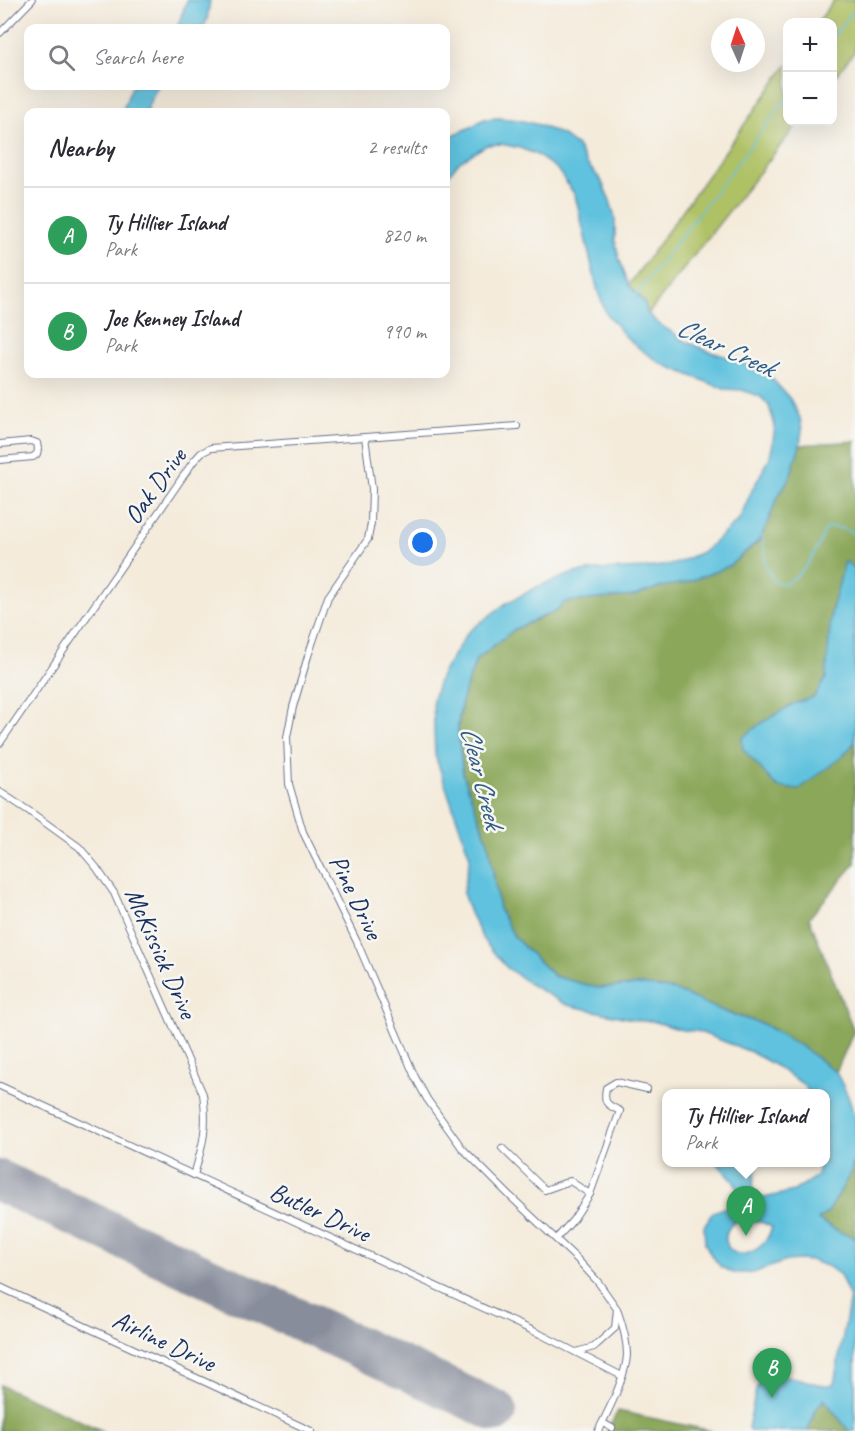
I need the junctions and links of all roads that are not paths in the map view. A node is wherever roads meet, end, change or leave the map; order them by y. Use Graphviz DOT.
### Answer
graph roads {
  1 [pos="32,0"];
  2 [pos="0,33"];
  3 [pos="517,426"];
  4 [pos="365,437"];
  5 [pos="0,444"];
  6 [pos="0,460"];
  7 [pos="0,743"];
  8 [pos="0,792"];
  9 [pos="0,1086"];
  10 [pos="647,1089"];
  11 [pos="502,1148"];
  12 [pos="194,1175"];
  13 [pos="590,1194"];
  14 [pos="556,1239"];
  15 [pos="0,1287"];
  16 [pos="617,1309"];
  17 [pos="576,1352"];
  18 [pos="622,1376"];
  19 [pos="603,1423"];
  20 [pos="612,1428"];
  21 [pos="311,1431"];
  22 [pos="598,1431"];
  1 -- 2 [label="street"];
  3 -- 4 [label="street, Oak Drive"];
  4 -- 7 [label="street, Oak Drive"];
  4 -- 14 [label="street, Pine Drive"];
  5 -- 6 [label="street"];
  8 -- 12 [label="street, McKissick Drive"];
  9 -- 12 [label="street, Butler Drive"];
  10 -- 13 [label="street"];
  11 -- 13 [label="street"];
  12 -- 17 [label="street, Butler Drive"];
  13 -- 14 [label="street"];
  14 -- 16 [label="street, Pine Drive"];
  15 -- 21 [label="street, Airline Drive"];
  16 -- 17 [label="street"];
  16 -- 18 [label="street, Pine Drive"];
  17 -- 18 [label="street, Butler Drive"];
  18 -- 19 [label="street"];
  19 -- 20 [label="street"];
  19 -- 22 [label="street"];
}
